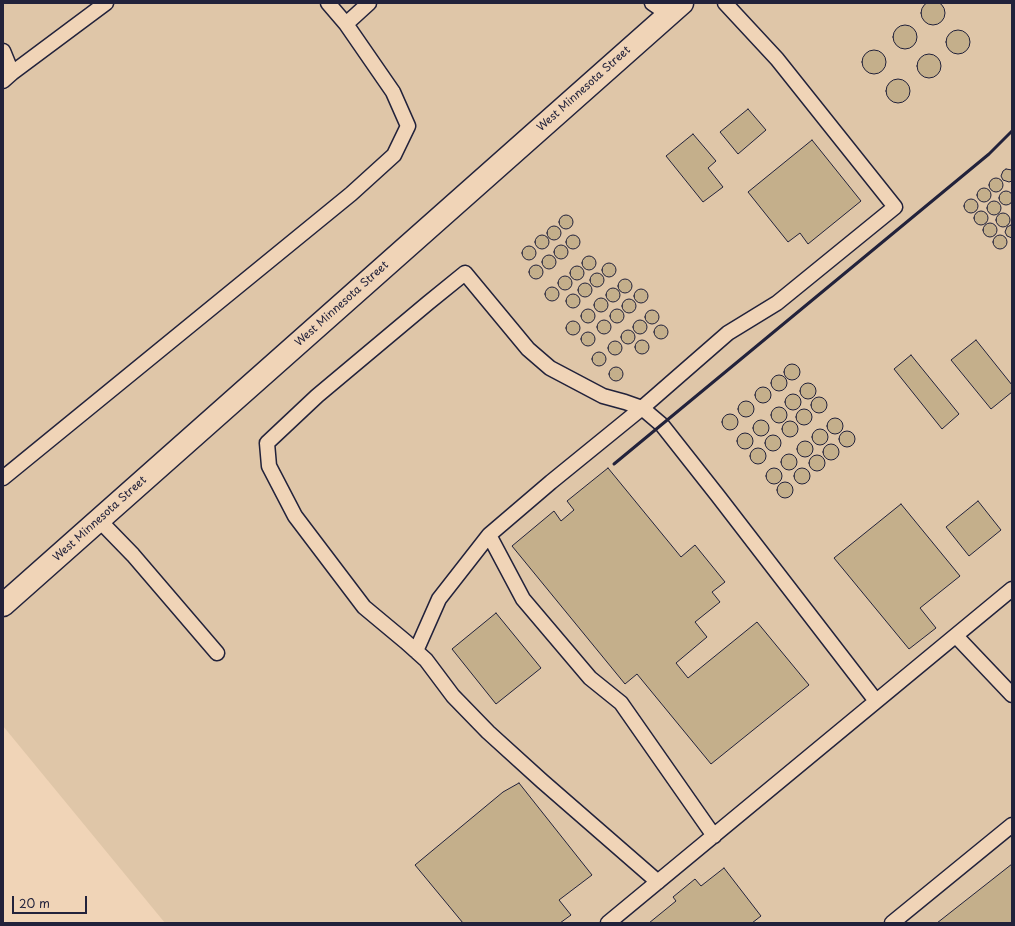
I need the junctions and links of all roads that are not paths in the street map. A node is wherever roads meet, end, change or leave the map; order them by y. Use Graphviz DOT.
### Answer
graph roads {
  1 [pos="106,3"];
  2 [pos="328,3"];
  3 [pos="370,3"];
  4 [pos="725,3"];
  5 [pos="667,7"];
  6 [pos="346,24"];
  7 [pos="3,51"];
  8 [pos="7,77"];
  9 [pos="642,408"];
  10 [pos="3,478"];
  11 [pos="99,520"];
  12 [pos="489,535"];
  13 [pos="1012,589"];
  14 [pos="3,605"];
  15 [pos="956,636"];
  16 [pos="416,651"];
  17 [pos="217,653"];
  18 [pos="1012,694"];
  19 [pos="876,701"];
  20 [pos="1012,825"];
  21 [pos="714,836"];
  22 [pos="658,882"];
  23 [pos="608,923"];
  24 [pos="892,923"];
  1 -- 8 [label="lane"];
  2 -- 6 [label="lane"];
  3 -- 6 [label="lane"];
  4 -- 9 [label="lane"];
  5 -- 11 [label="street, West Minnesota Street"];
  6 -- 10 [label="lane"];
  7 -- 8 [label="lane"];
  9 -- 12 [label="lane"];
  9 -- 16 [label="lane"];
  9 -- 19 [label="lane"];
  11 -- 14 [label="street, West Minnesota Street"];
  11 -- 17 [label="lane"];
  12 -- 16 [label="lane"];
  12 -- 21 [label="lane"];
  13 -- 15 [label="lane"];
  15 -- 18 [label="lane"];
  15 -- 19 [label="lane"];
  16 -- 22 [label="lane"];
  19 -- 21 [label="lane"];
  20 -- 24 [label="lane"];
  21 -- 22 [label="lane"];
  22 -- 23 [label="lane"];
}
